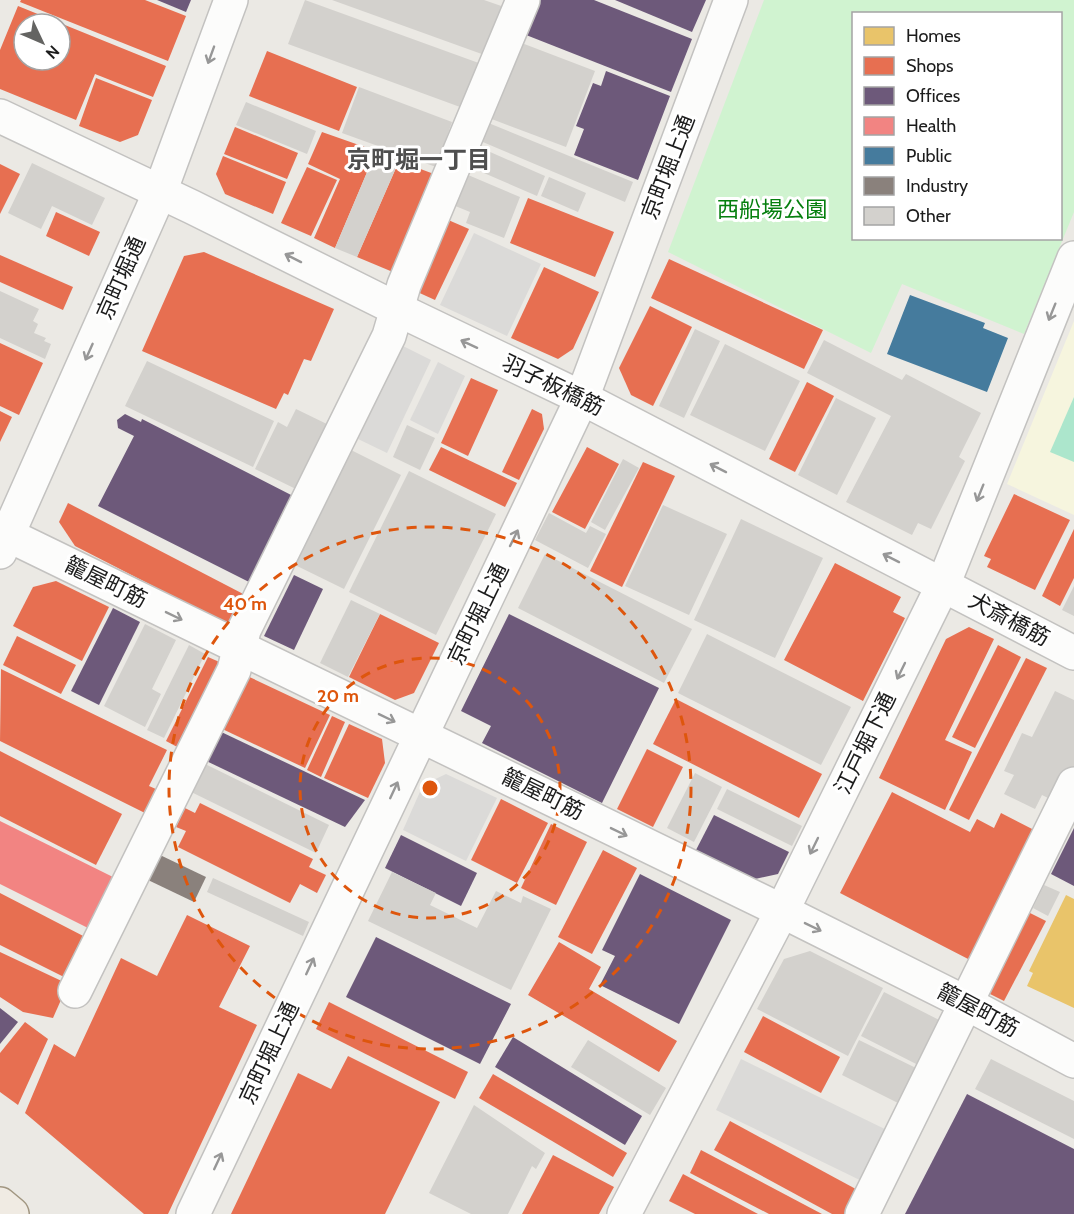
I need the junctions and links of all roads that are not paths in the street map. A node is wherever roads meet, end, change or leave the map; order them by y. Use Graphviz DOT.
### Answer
graph roads {
  1 [pos="231,0"];
  2 [pos="523,0"];
  3 [pos="732,0"];
  4 [pos="0,116"];
  5 [pos="160,192"];
  6 [pos="1074,258"];
  7 [pos="397,309"];
  8 [pos="582,398"];
  9 [pos="4,544"];
  10 [pos="944,585"];
  11 [pos="239,648"];
  12 [pos="1074,653"];
  13 [pos="420,734"];
  14 [pos="1074,784"];
  15 [pos="782,911"];
  16 [pos="75,992"];
  17 [pos="966,1003"];
  18 [pos="1074,1061"];
  19 [pos="0,1204"];
  20 [pos="12,1214"];
  21 [pos="193,1214"];
  22 [pos="624,1214"];
  23 [pos="862,1214"];
  1 -- 5 [label="street, 京町堀通, one-way"];
  2 -- 7 [label="street"];
  3 -- 8 [label="street, 京町堀上通"];
  4 -- 5 [label="street, 羽子板橋筋"];
  7 -- 5 [label="street, 羽子板橋筋, one-way"];
  5 -- 9 [label="street, 京町堀通, one-way"];
  6 -- 10 [label="street, 江戸堀下通, one-way"];
  8 -- 7 [label="street, 羽子板橋筋, one-way"];
  7 -- 11 [label="street"];
  10 -- 8 [label="street, 羽子板橋筋, one-way"];
  13 -- 8 [label="street, 京町堀上通, one-way"];
  9 -- 11 [label="street, 籠屋町筋, one-way"];
  10 -- 12 [label="street, 犬斎橋筋"];
  10 -- 15 [label="street, 江戸堀下通, one-way"];
  11 -- 13 [label="street, 籠屋町筋, one-way"];
  11 -- 16 [label="street"];
  13 -- 15 [label="street, 籠屋町筋, one-way"];
  21 -- 13 [label="street, 京町堀上通, one-way"];
  14 -- 17 [label="street"];
  15 -- 17 [label="street, 籠屋町筋, one-way"];
  15 -- 22 [label="street, 江戸堀下通"];
  17 -- 18 [label="street, 籠屋町筋"];
  17 -- 23 [label="street"];
  19 -- 20 [label="main road"];
}
